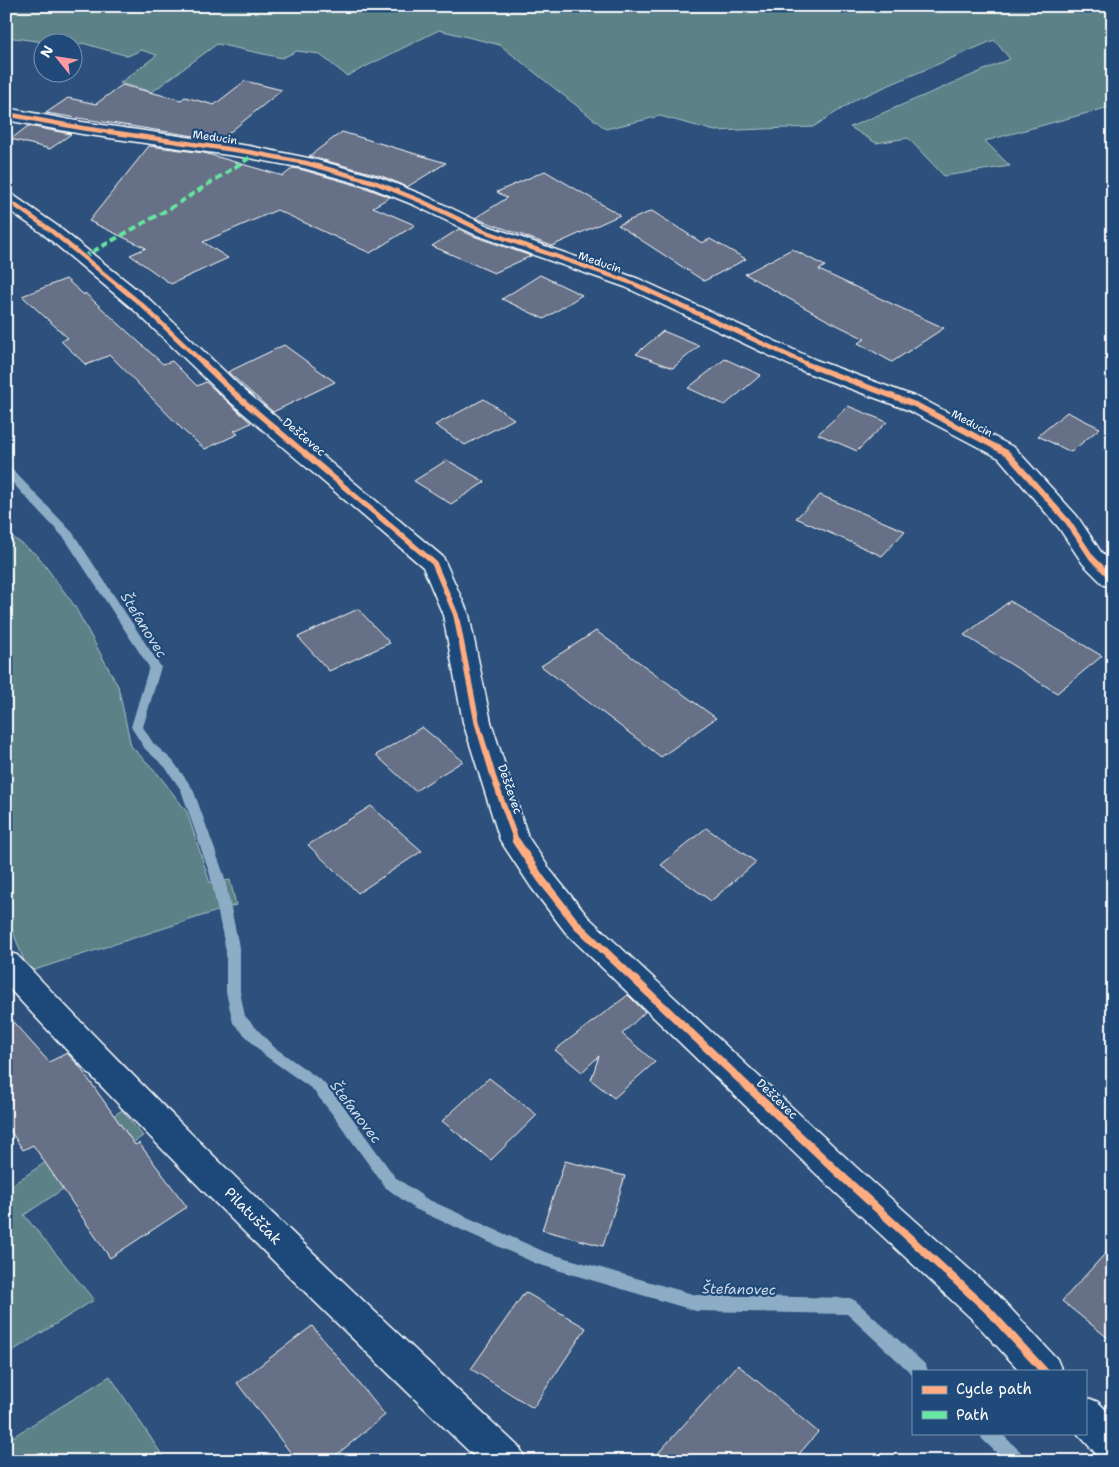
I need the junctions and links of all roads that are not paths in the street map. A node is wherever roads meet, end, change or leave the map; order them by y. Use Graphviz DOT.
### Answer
graph roads {
  1 [pos="6,114"];
  2 [pos="6,199"];
  3 [pos="1113,579"];
  4 [pos="6,964"];
  5 [pos="1043,1370"];
  6 [pos="1086,1416"];
  7 [pos="1113,1445"];
  8 [pos="507,1461"];
  1 -- 3 [label="street, Meducin"];
  2 -- 5 [label="street, Deščevec"];
  4 -- 8 [label="street, Pilatuščak"];
  6 -- 7 [label="street"];
}
